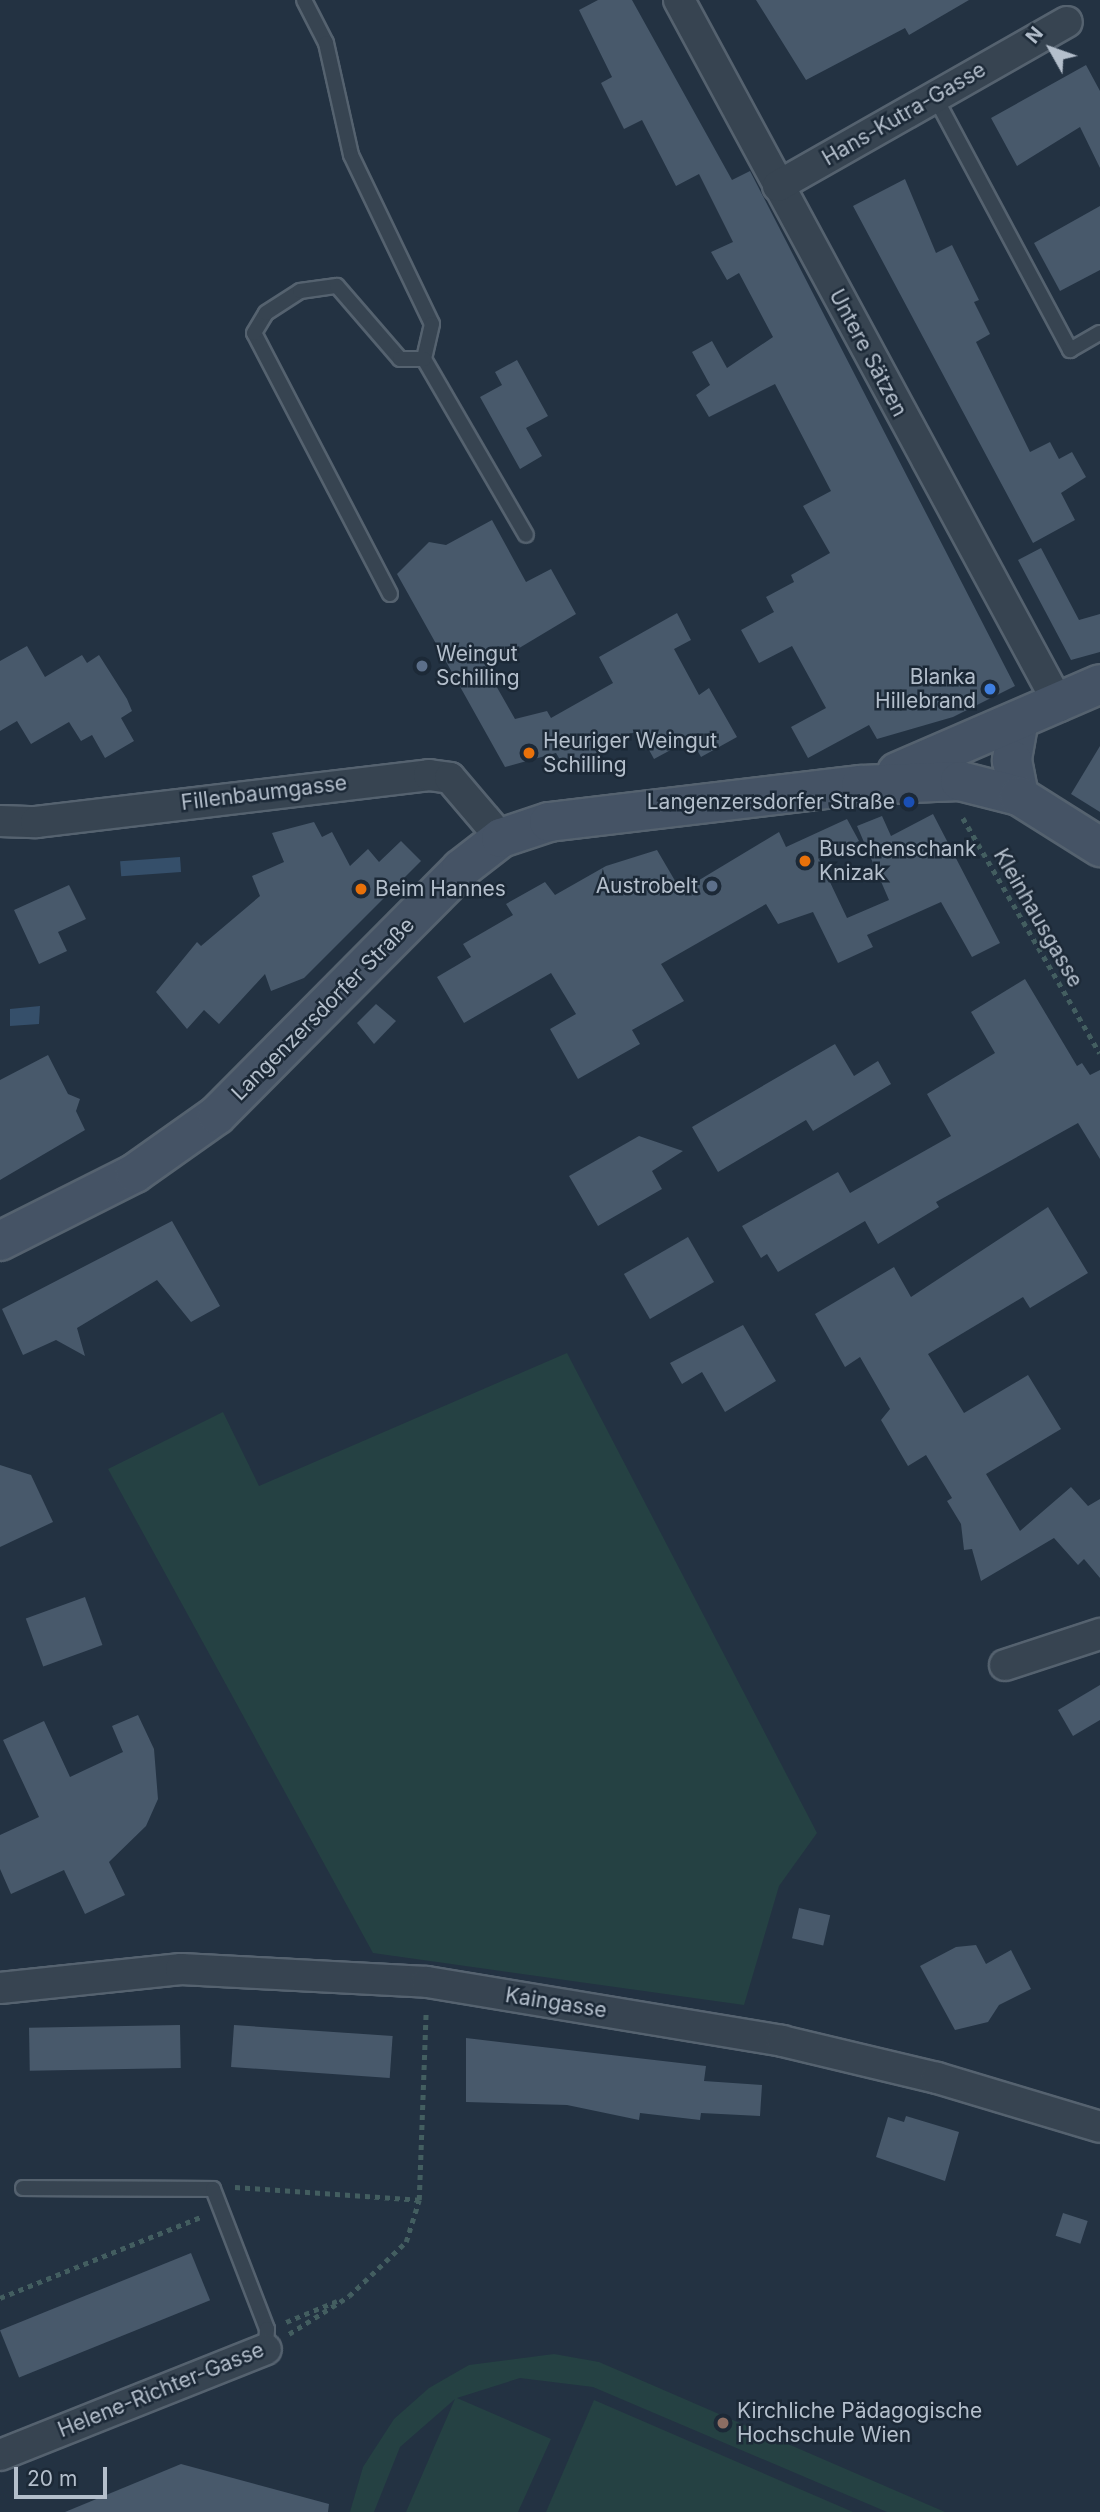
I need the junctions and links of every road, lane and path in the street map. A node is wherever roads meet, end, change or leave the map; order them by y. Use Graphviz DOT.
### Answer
graph roads {
  1 [pos="304,0"];
  2 [pos="679,0"];
  3 [pos="1067,22"];
  4 [pos="935,97"];
  5 [pos="778,186"];
  6 [pos="1100,333"];
  7 [pos="424,359"];
  8 [pos="526,535"];
  9 [pos="390,594"];
  10 [pos="1100,684"];
  11 [pos="1059,706"];
  12 [pos="1018,725"];
  13 [pos="861,785"];
  14 [pos="1019,796"];
  15 [pos="961,807"];
  16 [pos="0,821"];
  17 [pos="501,838"];
  18 [pos="1100,847"];
  19 [pos="1100,1053"];
  20 [pos="0,1241"];
  21 [pos="1100,1634"];
  22 [pos="1005,1665"];
  23 [pos="427,1982"];
  24 [pos="0,1987"];
  25 [pos="1100,2127"];
  26 [pos="23,2188"];
  27 [pos="213,2189"];
  28 [pos="419,2200"];
  29 [pos="220,2208"];
  30 [pos="0,2298"];
  31 [pos="266,2349"];
  32 [pos="0,2455"];
  1 -- 7 [label="lane"];
  2 -- 5 [label="street, Untere Sätzen"];
  3 -- 4 [label="street, Hans-Kutra-Gasse"];
  4 -- 5 [label="street, Hans-Kutra-Gasse"];
  4 -- 6 [label="lane"];
  5 -- 11 [label="street, Untere Sätzen"];
  7 -- 8 [label="lane"];
  7 -- 9 [label="lane"];
  10 -- 11 [label="main road, Langenzersdorfer Straße"];
  11 -- 12 [label="main road, Langenzersdorfer Straße"];
  12 -- 13 [label="main road, Langenzersdorfer Straße"];
  12 -- 14 [label="main road"];
  13 -- 14 [label="main road, Langenzersdorfer Straße"];
  13 -- 17 [label="main road, Langenzersdorfer Straße"];
  14 -- 18 [label="main road, Langenzersdorfer Straße"];
  15 -- 19 [label="path, Kleinhausgasse"];
  16 -- 17 [label="street, Fillenbaumgasse"];
  17 -- 20 [label="main road, Langenzersdorfer Straße"];
  21 -- 22 [label="street"];
  23 -- 24 [label="street, Kaingasse"];
  23 -- 25 [label="street, Kaingasse"];
  23 -- 28 [label="path, Helene-Richter-Gasse"];
  26 -- 27 [label="lane"];
  27 -- 28 [label="path"];
  27 -- 29 [label="lane"];
  28 -- 31 [label="path, Helene-Richter-Gasse"];
  29 -- 30 [label="path"];
  29 -- 31 [label="lane"];
  31 -- 32 [label="street, Helene-Richter-Gasse"];
}
